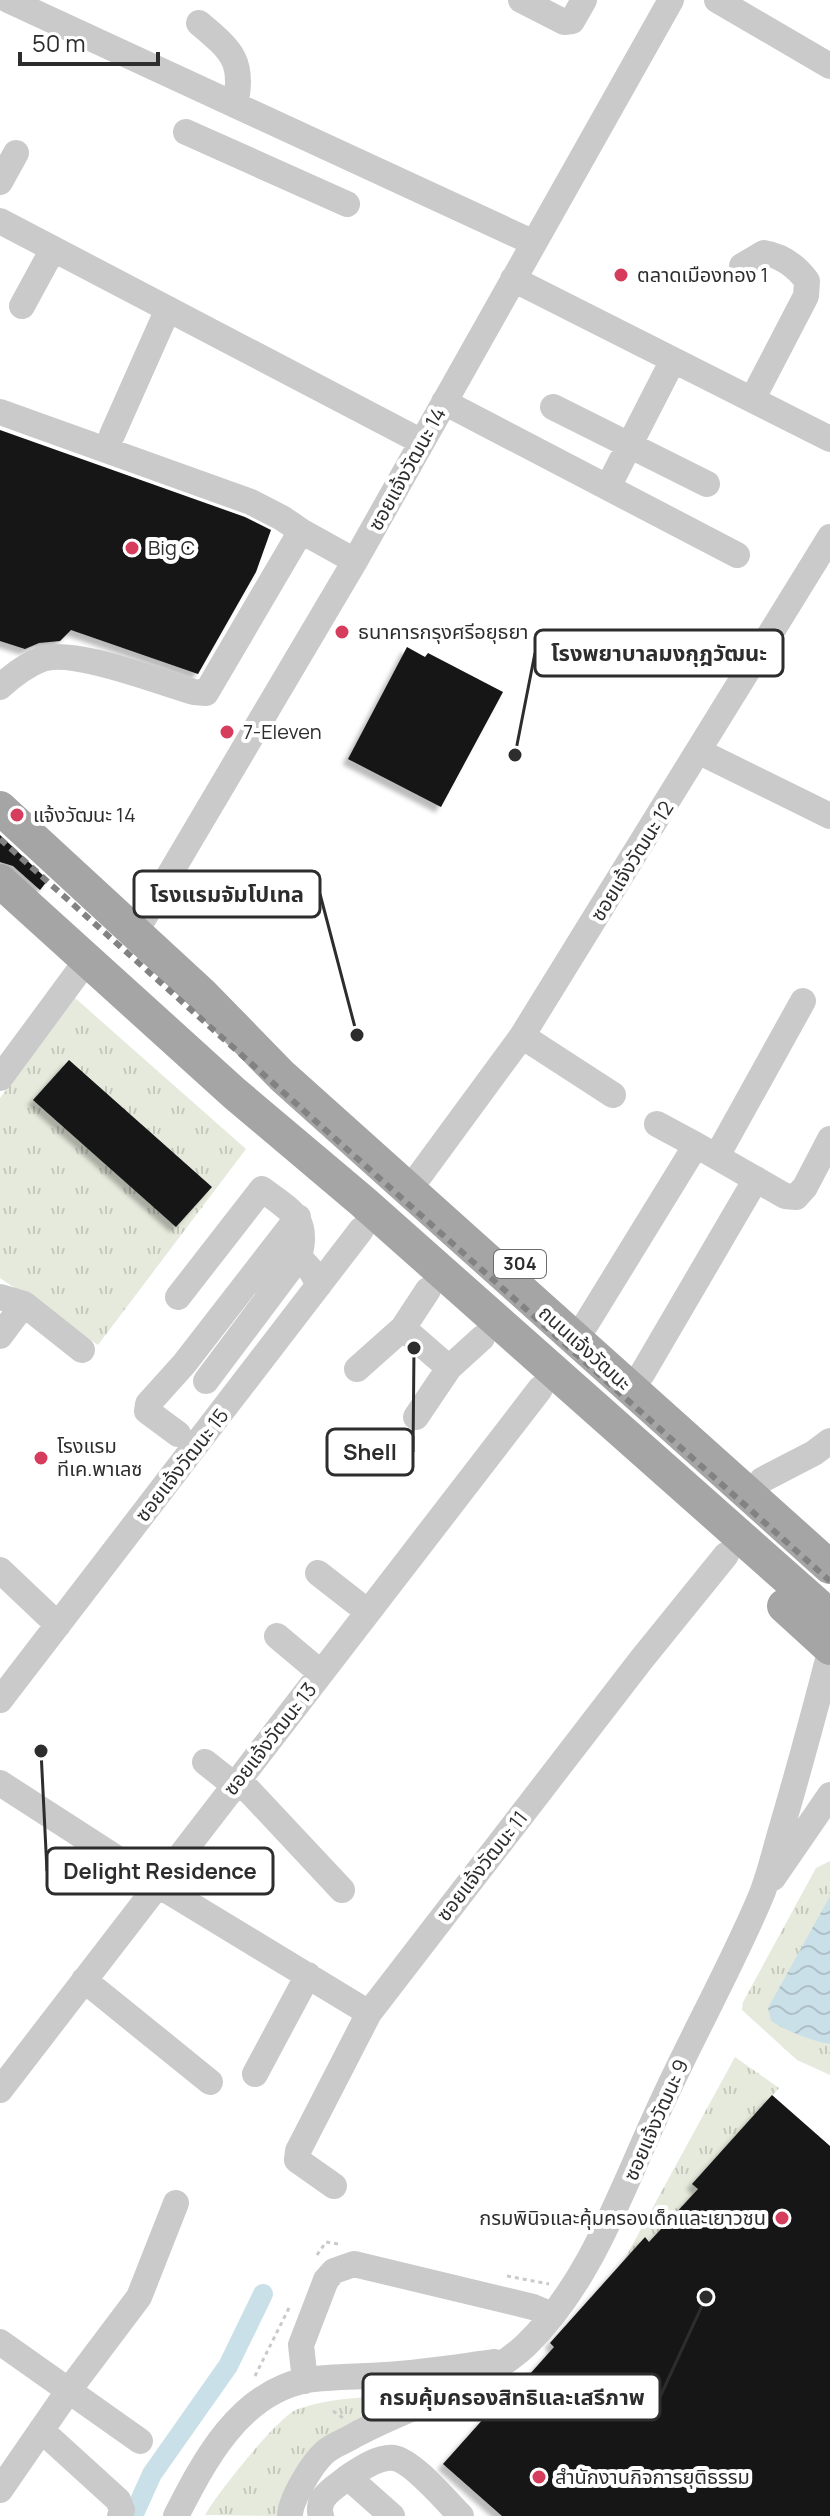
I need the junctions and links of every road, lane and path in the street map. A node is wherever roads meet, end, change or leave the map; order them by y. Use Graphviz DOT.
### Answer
graph roads {
  1 [pos="8,0"];
  2 [pos="521,0"];
  3 [pos="584,0"];
  4 [pos="671,0"];
  5 [pos="717,0"];
  6 [pos="199,23"];
  7 [pos="830,66"];
  8 [pos="245,109"];
  9 [pos="186,132"];
  10 [pos="16,153"];
  11 [pos="237,154"];
  12 [pos="0,182"];
  13 [pos="347,204"];
  14 [pos="0,221"];
  15 [pos="534,243"];
  16 [pos="53,249"];
  17 [pos="742,266"];
  18 [pos="513,279"];
  19 [pos="22,306"];
  20 [pos="168,309"];
  21 [pos="673,360"];
  22 [pos="753,398"];
  23 [pos="444,402"];
  24 [pos="553,407"];
  25 [pos="0,412"];
  26 [pos="112,435"];
  27 [pos="830,439"];
  28 [pos="422,442"];
  29 [pos="629,447"];
  30 [pos="707,484"];
  31 [pos="608,487"];
  32 [pos="301,531"];
  33 [pos="830,537"];
  34 [pos="737,555"];
  35 [pos="355,561"];
  36 [pos="0,687"];
  37 [pos="700,752"];
  38 [pos="0,808"];
  39 [pos="830,816"];
  40 [pos="3,891"];
  41 [pos="135,933"];
  42 [pos="87,960"];
  43 [pos="203,995"];
  44 [pos="803,1001"];
  45 [pos="522,1036"];
  46 [pos="0,1078"];
  47 [pos="234,1093"];
  48 [pos="613,1095"];
  49 [pos="657,1124"];
  50 [pos="830,1139"];
  51 [pos="706,1151"];
  52 [pos="420,1175"];
  53 [pos="756,1179"];
  54 [pos="298,1217"];
  55 [pos="361,1230"];
  56 [pos="299,1257"];
  57 [pos="319,1285"];
  58 [pos="428,1290"];
  59 [pos="178,1297"];
  60 [pos="12,1301"];
  61 [pos="586,1324"];
  62 [pos="403,1328"];
  63 [pos="0,1336"];
  64 [pos="482,1338"];
  65 [pos="82,1350"];
  66 [pos="184,1364"];
  67 [pos="449,1368"];
  68 [pos="357,1369"];
  69 [pos="642,1374"];
  70 [pos="206,1381"];
  71 [pos="540,1389"];
  72 [pos="228,1406"];
  73 [pos="416,1417"];
  74 [pos="178,1434"];
  75 [pos="830,1441"];
  76 [pos="762,1480"];
  77 [pos="830,1541"];
  78 [pos="726,1555"];
  79 [pos="830,1567"];
  80 [pos="0,1570"];
  81 [pos="318,1573"];
  82 [pos="368,1612"];
  83 [pos="820,1618"];
  84 [pos="58,1625"];
  85 [pos="277,1636"];
  86 [pos="830,1650"];
  87 [pos="321,1673"];
  88 [pos="0,1700"];
  89 [pos="205,1762"];
  90 [pos="237,1782"];
  91 [pos="0,1783"];
  92 [pos="830,1795"];
  93 [pos="158,1885"];
  94 [pos="342,1890"];
  95 [pos="762,1894"];
  96 [pos="308,1975"];
  97 [pos="84,1980"];
  98 [pos="369,2013"];
  99 [pos="255,2074"];
  100 [pos="210,2082"];
  101 [pos="0,2090"];
  102 [pos="334,2186"];
  103 [pos="176,2203"];
  104 [pos="552,2315"];
  105 [pos="0,2342"];
  106 [pos="502,2362"];
  107 [pos="305,2381"];
  108 [pos="69,2390"];
  109 [pos="41,2430"];
  110 [pos="140,2441"];
  111 [pos="348,2477"];
  112 [pos="0,2490"];
  113 [pos="120,2516"];
  114 [pos="176,2516"];
  115 [pos="290,2516"];
  116 [pos="321,2516"];
  117 [pos="392,2516"];
  118 [pos="461,2516"];
  1 -- 8 [label="street"];
  2 -- 3 [label="street"];
  4 -- 15 [label="street, ซอยแจ้งวัฒนะ 14"];
  5 -- 7 [label="street"];
  6 -- 8 [label="street"];
  8 -- 11 [label="street"];
  8 -- 15 [label="street"];
  9 -- 11 [label="street"];
  10 -- 12 [label="street"];
  11 -- 13 [label="street"];
  14 -- 16 [label="street"];
  15 -- 18 [label="street, ซอยแจ้งวัฒนะ 14"];
  16 -- 19 [label="street"];
  16 -- 20 [label="street"];
  17 -- 22 [label="street"];
  18 -- 21 [label="street"];
  18 -- 23 [label="street, ซอยแจ้งวัฒนะ 14"];
  20 -- 26 [label="street"];
  20 -- 28 [label="street"];
  21 -- 22 [label="street"];
  21 -- 29 [label="street"];
  22 -- 27 [label="street"];
  23 -- 28 [label="street, ซอยแจ้งวัฒนะ 14"];
  23 -- 31 [label="street"];
  24 -- 29 [label="street"];
  25 -- 32 [label="street"];
  28 -- 35 [label="street, ซอยแจ้งวัฒนะ 14"];
  29 -- 30 [label="street"];
  29 -- 31 [label="street"];
  31 -- 34 [label="street"];
  32 -- 35 [label="street"];
  32 -- 36 [label="street"];
  33 -- 37 [label="street, ซอยแจ้งวัฒนะ 12"];
  35 -- 41 [label="street, ซอยแจ้งวัฒนะ 14"];
  37 -- 39 [label="street"];
  37 -- 45 [label="street, ซอยแจ้งวัฒนะ 12"];
  38 -- 41 [label="main road, ถนนแจ้งวัฒนะ / 304"];
  40 -- 42 [label="main road, ถนนแจ้งวัฒนะ / 304"];
  41 -- 43 [label="main road, ถนนแจ้งวัฒนะ / 304"];
  42 -- 46 [label="street"];
  42 -- 47 [label="main road, ถนนแจ้งวัฒนะ / 304"];
  43 -- 52 [label="main road, ถนนแจ้งวัฒนะ / 304"];
  43 -- 79 [label="main road, ถนนแจ้งวัฒนะ / 304"];
  44 -- 51 [label="street"];
  45 -- 48 [label="street"];
  45 -- 52 [label="street, ซอยแจ้งวัฒนะ 12"];
  47 -- 55 [label="main road, ถนนแจ้งวัฒนะ / 304"];
  47 -- 83 [label="main road, ถนนแจ้งวัฒนะ / 304"];
  49 -- 51 [label="street"];
  50 -- 53 [label="street"];
  51 -- 53 [label="street"];
  51 -- 61 [label="street"];
  52 -- 61 [label="main road, ถนนแจ้งวัฒนะ / 304"];
  53 -- 69 [label="street"];
  54 -- 56 [label="street"];
  54 -- 59 [label="street"];
  54 -- 66 [label="street"];
  55 -- 57 [label="street, ซอยแจ้งวัฒนะ 15"];
  55 -- 58 [label="main road, ถนนแจ้งวัฒนะ / 304"];
  56 -- 57 [label="street"];
  56 -- 70 [label="street"];
  57 -- 72 [label="street, ซอยแจ้งวัฒนะ 15"];
  58 -- 62 [label="street"];
  58 -- 64 [label="main road, ถนนแจ้งวัฒนะ / 304"];
  60 -- 63 [label="street"];
  60 -- 65 [label="street"];
  61 -- 69 [label="main road, ถนนแจ้งวัฒนะ / 304"];
  62 -- 67 [label="street"];
  62 -- 68 [label="street"];
  64 -- 67 [label="street"];
  64 -- 71 [label="main road, ถนนแจ้งวัฒนะ / 304"];
  66 -- 70 [label="street"];
  66 -- 74 [label="street"];
  67 -- 73 [label="street"];
  69 -- 76 [label="main road, ถนนแจ้งวัฒนะ / 304"];
  70 -- 72 [label="street"];
  71 -- 78 [label="main road, ถนนแจ้งวัฒนะ / 304"];
  71 -- 82 [label="street, ซอยแจ้งวัฒนะ 13"];
  72 -- 84 [label="street, ซอยแจ้งวัฒนะ 15"];
  75 -- 76 [label="street"];
  76 -- 77 [label="main road, ถนนแจ้งวัฒนะ / 304"];
  78 -- 83 [label="main road, ถนนแจ้งวัฒนะ / 304"];
  78 -- 98 [label="street, ซอยแจ้งวัฒนะ 11"];
  80 -- 84 [label="street"];
  81 -- 82 [label="street"];
  82 -- 87 [label="street, ซอยแจ้งวัฒนะ 13"];
  83 -- 86 [label="main road, ถนนแจ้งวัฒนะ / 304"];
  84 -- 88 [label="street, ซอยแจ้งวัฒนะ 15"];
  85 -- 87 [label="street"];
  86 -- 95 [label="street, ซอยแจ้งวัฒนะ 9"];
  87 -- 90 [label="street, ซอยแจ้งวัฒนะ 13"];
  89 -- 90 [label="street"];
  90 -- 93 [label="street, ซอยแจ้งวัฒนะ 13"];
  90 -- 94 [label="street"];
  91 -- 93 [label="street"];
  92 -- 95 [label="street, ซอยแจ้งวัฒนะ 9"];
  93 -- 96 [label="street"];
  93 -- 97 [label="street, ซอยแจ้งวัฒนะ 13"];
  95 -- 104 [label="street, ซอยแจ้งวัฒนะ 9"];
  96 -- 98 [label="street"];
  96 -- 99 [label="street"];
  97 -- 100 [label="street"];
  97 -- 101 [label="street, ซอยแจ้งวัฒนะ 13"];
  98 -- 102 [label="street, ซอยแจ้งวัฒนะ 11"];
  103 -- 108 [label="street"];
  104 -- 106 [label="street, ซอยแจ้งวัฒนะ 9"];
  104 -- 107 [label="street"];
  105 -- 108 [label="street"];
  106 -- 107 [label="street"];
  106 -- 115 [label="street, ซอยแจ้งวัฒนะ 9"];
  107 -- 114 [label="street"];
  108 -- 109 [label="street"];
  108 -- 110 [label="street"];
  109 -- 112 [label="street"];
  109 -- 113 [label="street"];
  111 -- 116 [label="street"];
  111 -- 117 [label="street"];
  111 -- 118 [label="street"];
}
